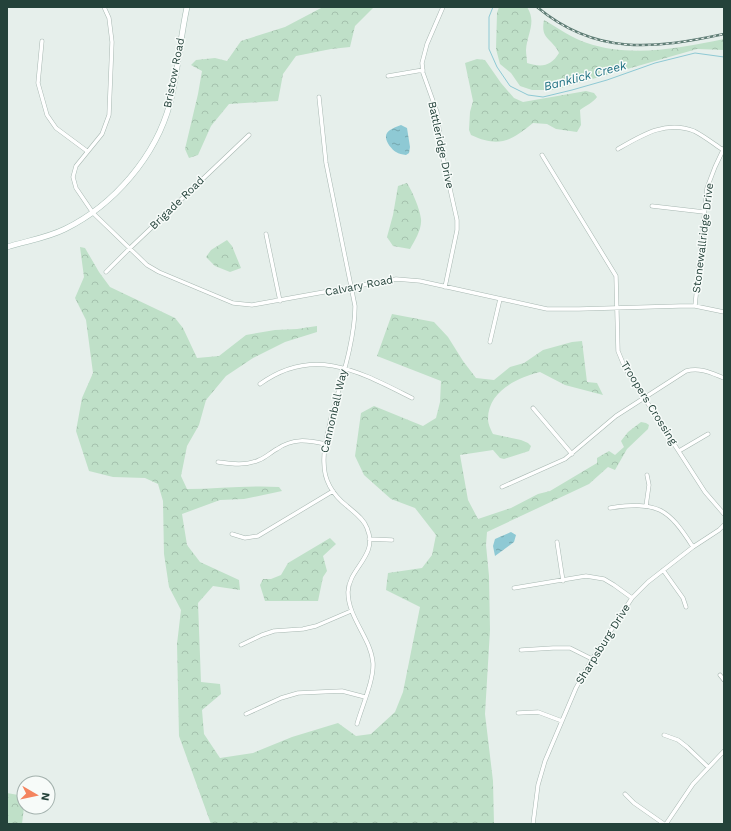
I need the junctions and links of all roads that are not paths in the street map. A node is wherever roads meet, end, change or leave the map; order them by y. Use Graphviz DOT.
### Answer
graph roads {
  1 [pos="104,7"];
  2 [pos="187,7"];
  3 [pos="443,7"];
  4 [pos="42,41"];
  5 [pos="423,70"];
  6 [pos="388,76"];
  7 [pos="319,97"];
  8 [pos="249,135"];
  9 [pos="618,149"];
  10 [pos="724,149"];
  11 [pos="87,151"];
  12 [pos="542,155"];
  13 [pos="652,206"];
  14 [pos="704,212"];
  15 [pos="93,213"];
  16 [pos="266,234"];
  17 [pos="7,247"];
  18 [pos="129,249"];
  19 [pos="106,272"];
  20 [pos="351,287"];
  21 [pos="445,287"];
  22 [pos="500,299"];
  23 [pos="280,301"];
  24 [pos="695,306"];
  25 [pos="618,308"];
  26 [pos="724,312"];
  27 [pos="490,342"];
  28 [pos="344,368"];
  29 [pos="724,378"];
  30 [pos="260,384"];
  31 [pos="412,398"];
  32 [pos="644,398"];
  33 [pos="533,408"];
  34 [pos="708,434"];
  35 [pos="325,444"];
  36 [pos="679,451"];
  37 [pos="572,454"];
  38 [pos="218,462"];
  39 [pos="647,475"];
  40 [pos="502,487"];
  41 [pos="333,491"];
  42 [pos="646,506"];
  43 [pos="610,508"];
  44 [pos="724,514"];
  45 [pos="724,525"];
  46 [pos="232,534"];
  47 [pos="369,539"];
  48 [pos="392,540"];
  49 [pos="557,542"];
  50 [pos="693,547"];
  51 [pos="663,570"];
  52 [pos="564,581"];
  53 [pos="514,588"];
  54 [pos="632,598"];
  55 [pos="686,607"];
  56 [pos="351,611"];
  57 [pos="241,645"];
  58 [pos="520,650"];
  59 [pos="592,659"];
  60 [pos="720,675"];
  61 [pos="724,680"];
  62 [pos="365,697"];
  63 [pos="518,713"];
  64 [pos="246,714"];
  65 [pos="562,721"];
  66 [pos="357,724"];
  67 [pos="664,735"];
  68 [pos="724,751"];
  69 [pos="708,767"];
  70 [pos="625,794"];
  71 [pos="533,824"];
  72 [pos="665,824"];
  1 -- 11 [label="street, Calvary Road"];
  2 -- 15 [label="main road, Bristow Road"];
  3 -- 5 [label="street, Battleridge Drive"];
  4 -- 11 [label="street"];
  5 -- 6 [label="street"];
  5 -- 21 [label="street, Battleridge Drive"];
  7 -- 20 [label="street, Cannonball Way"];
  8 -- 18 [label="street, Brigade Road"];
  9 -- 10 [label="street"];
  10 -- 14 [label="street, Stonewallridge Drive"];
  11 -- 15 [label="street, Calvary Road"];
  12 -- 25 [label="street, Troopers Crossing"];
  13 -- 14 [label="street"];
  14 -- 24 [label="street, Stonewallridge Drive"];
  15 -- 17 [label="main road, Bristow Road"];
  15 -- 18 [label="street, Calvary Road"];
  16 -- 23 [label="street"];
  18 -- 19 [label="street, Brigade Road"];
  18 -- 23 [label="street, Calvary Road"];
  20 -- 21 [label="street, Calvary Road"];
  20 -- 23 [label="street, Calvary Road"];
  20 -- 28 [label="street, Cannonball Way"];
  21 -- 22 [label="street, Calvary Road"];
  22 -- 25 [label="street, Calvary Road"];
  22 -- 27 [label="street"];
  24 -- 25 [label="street, Calvary Road"];
  24 -- 26 [label="street, Calvary Road"];
  25 -- 32 [label="street, Troopers Crossing"];
  28 -- 30 [label="street"];
  28 -- 31 [label="street"];
  28 -- 35 [label="street, Cannonball Way"];
  29 -- 32 [label="street"];
  32 -- 36 [label="street, Troopers Crossing"];
  32 -- 37 [label="street"];
  33 -- 37 [label="street"];
  34 -- 36 [label="street"];
  35 -- 38 [label="street"];
  35 -- 41 [label="street, Cannonball Way"];
  36 -- 44 [label="street, Troopers Crossing"];
  37 -- 40 [label="street"];
  39 -- 42 [label="street"];
  41 -- 46 [label="street"];
  41 -- 47 [label="street, Cannonball Way"];
  42 -- 43 [label="street"];
  42 -- 50 [label="street"];
  45 -- 50 [label="street, Sharpsburg Drive"];
  47 -- 48 [label="street"];
  47 -- 56 [label="street"];
  49 -- 52 [label="street"];
  50 -- 51 [label="street, Sharpsburg Drive"];
  51 -- 54 [label="street, Sharpsburg Drive"];
  51 -- 55 [label="street"];
  52 -- 53 [label="street"];
  52 -- 54 [label="street"];
  54 -- 59 [label="street, Sharpsburg Drive"];
  56 -- 57 [label="street"];
  56 -- 62 [label="street"];
  58 -- 59 [label="street"];
  59 -- 65 [label="street, Sharpsburg Drive"];
  60 -- 61 [label="street"];
  62 -- 64 [label="street"];
  62 -- 66 [label="street"];
  63 -- 65 [label="street"];
  65 -- 71 [label="street, Sharpsburg Drive"];
  67 -- 69 [label="street"];
  68 -- 69 [label="street"];
  69 -- 72 [label="street"];
  70 -- 72 [label="street"];
}
